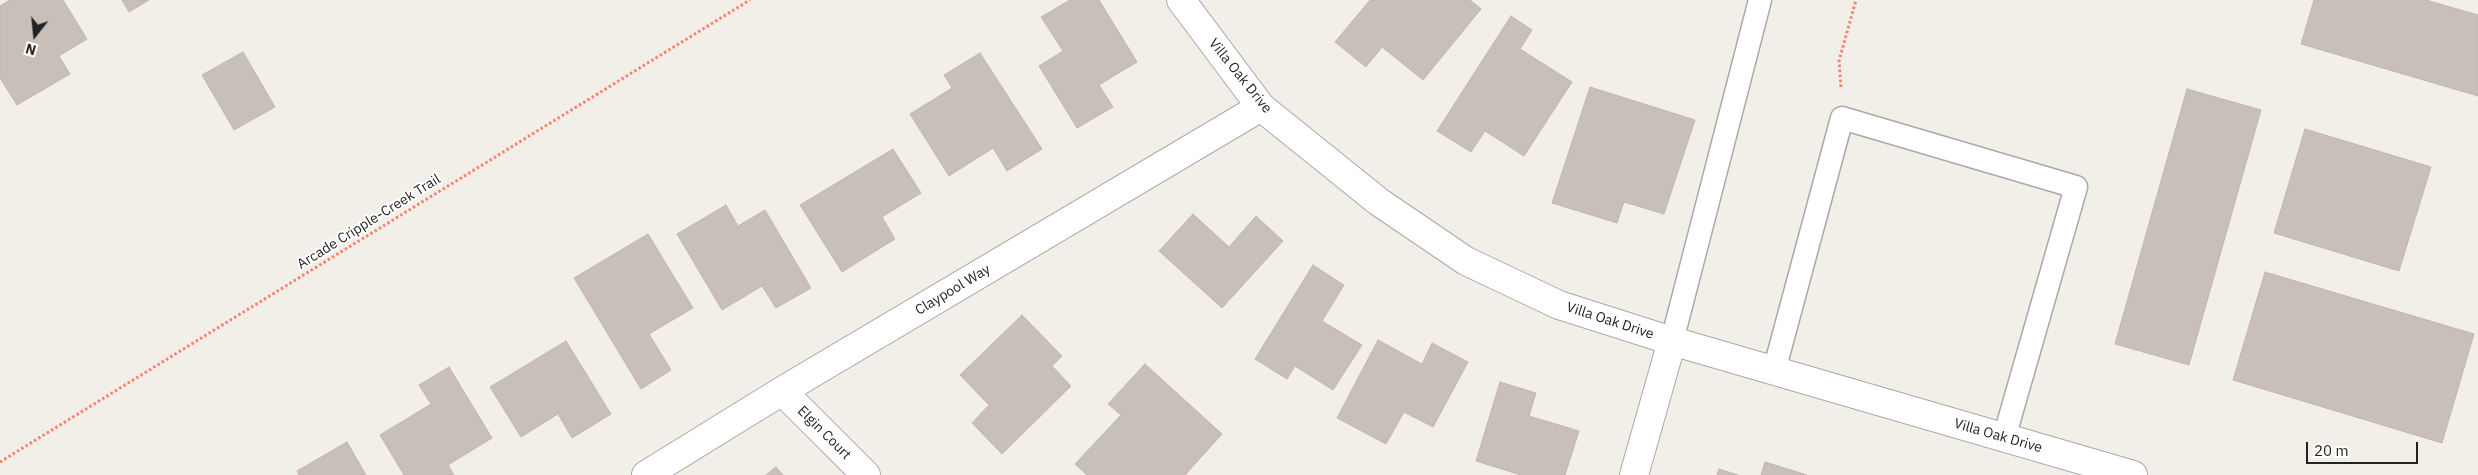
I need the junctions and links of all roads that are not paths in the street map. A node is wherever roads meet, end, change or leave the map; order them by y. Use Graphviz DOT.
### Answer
graph roads {
  1 [pos="1182,0"];
  2 [pos="1760,0"];
  3 [pos="1261,107"];
  4 [pos="1672,341"];
  5 [pos="1774,371"];
  6 [pos="782,391"];
  7 [pos="2004,438"];
  8 [pos="2090,469"];
  9 [pos="646,475"];
  10 [pos="866,475"];
  11 [pos="1634,475"];
  12 [pos="2133,475"];
  1 -- 3 [label="street, Villa Oak Drive"];
  2 -- 4 [label="lane"];
  3 -- 4 [label="street, Villa Oak Drive"];
  3 -- 6 [label="street, Claypool Way"];
  4 -- 5 [label="street, Villa Oak Drive"];
  4 -- 11 [label="street"];
  5 -- 7 [label="street, Villa Oak Drive"];
  5 -- 7 [label="lane"];
  6 -- 9 [label="street, Claypool Way"];
  6 -- 10 [label="street, Elgin Court"];
  7 -- 8 [label="street, Villa Oak Drive"];
  8 -- 12 [label="street, Villa Oak Drive"];
}
